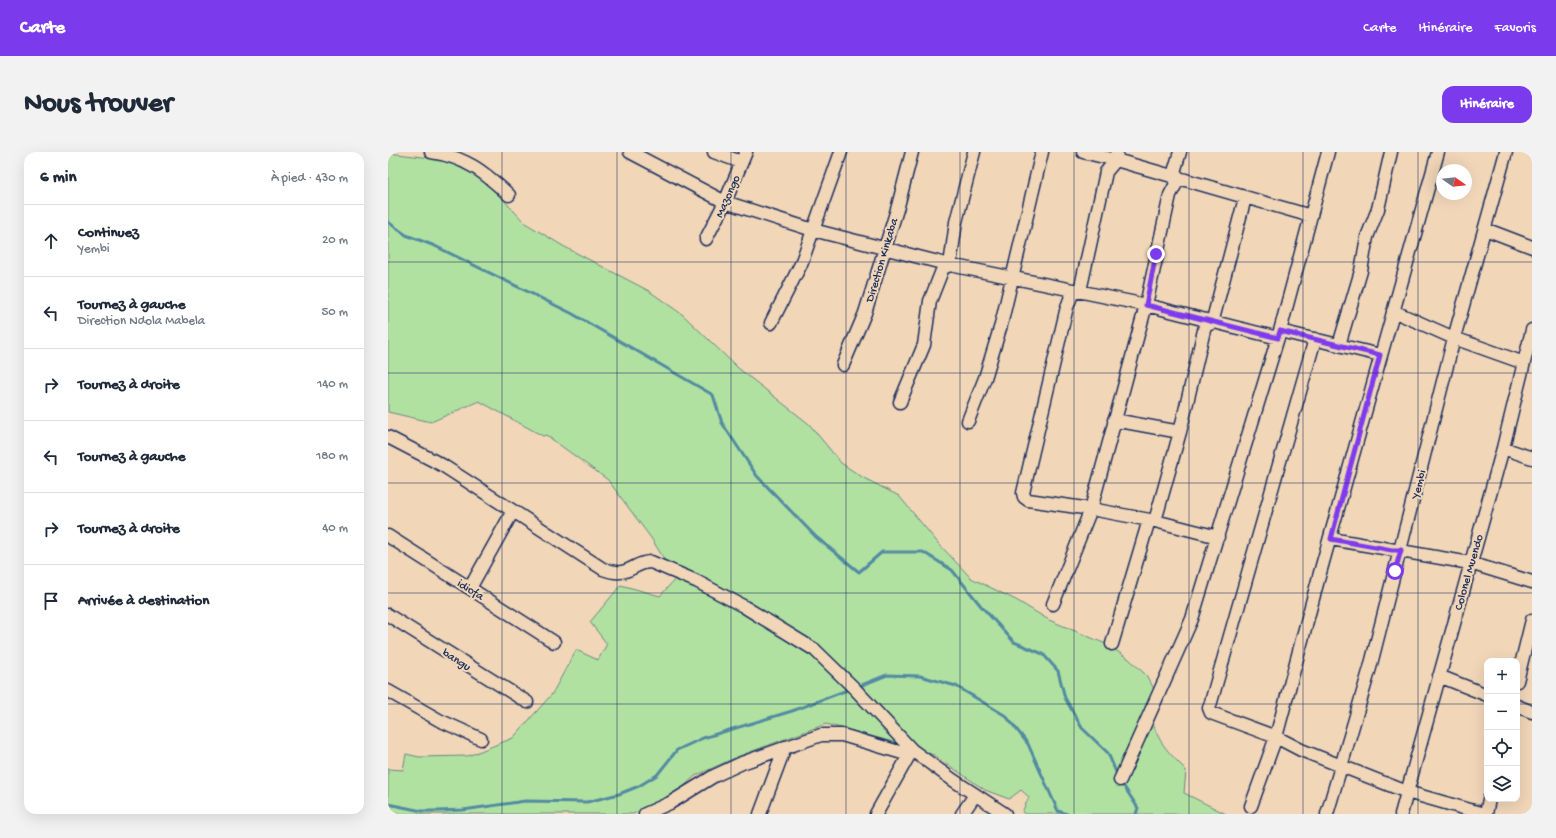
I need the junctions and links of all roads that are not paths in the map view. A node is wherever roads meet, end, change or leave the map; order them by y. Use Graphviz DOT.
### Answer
graph roads {
  1 [pos="432,152"];
  2 [pos="630,152"];
  3 [pos="714,152"];
  4 [pos="841,152"];
  5 [pos="912,152"];
  6 [pos="974,152"];
  7 [pos="1042,152"];
  8 [pos="1083,152"];
  9 [pos="1180,152"];
  10 [pos="1328,152"];
  11 [pos="1391,152"];
  12 [pos="1438,152"];
  13 [pos="1506,152"];
  14 [pos="1116,156"];
  15 [pos="744,157"];
  16 [pos="1179,178"];
  17 [pos="509,195"];
  18 [pos="1245,198"];
  19 [pos="725,202"];
  20 [pos="1311,216"];
  21 [pos="1485,229"];
  22 [pos="813,230"];
  23 [pos="706,239"];
  24 [pos="886,247"];
  25 [pos="1532,247"];
  26 [pos="950,265"];
  27 [pos="1013,278"];
  28 [pos="1080,291"];
  29 [pos="1146,305"];
  30 [pos="1393,311"];
  31 [pos="771,323"];
  32 [pos="1212,323"];
  33 [pos="1532,330"];
  34 [pos="1279,335"];
  35 [pos="1454,338"];
  36 [pos="1315,339"];
  37 [pos="1339,345"];
  38 [pos="1380,355"];
  39 [pos="843,365"];
  40 [pos="1526,369"];
  41 [pos="900,402"];
  42 [pos="1114,420"];
  43 [pos="968,421"];
  44 [pos="1180,432"];
  45 [pos="388,437"];
  46 [pos="1503,448"];
  47 [pos="1532,458"];
  48 [pos="1091,509"];
  49 [pos="513,511"];
  50 [pos="1152,521"];
  51 [pos="388,536"];
  52 [pos="1218,537"];
  53 [pos="1331,539"];
  54 [pos="1401,550"];
  55 [pos="1470,563"];
  56 [pos="1532,582"];
  57 [pos="470,588"];
  58 [pos="1053,604"];
  59 [pos="388,615"];
  60 [pos="1532,620"];
  61 [pos="554,642"];
  62 [pos="1112,644"];
  63 [pos="1520,669"];
  64 [pos="1439,676"];
  65 [pos="388,690"];
  66 [pos="1484,694"];
  67 [pos="527,702"];
  68 [pos="1520,707"];
  69 [pos="1532,712"];
  70 [pos="1276,736"];
  71 [pos="481,739"];
  72 [pos="785,747"];
  73 [pos="910,753"];
  74 [pos="1340,765"];
  75 [pos="1120,780"];
  76 [pos="1407,792"];
  77 [pos="975,795"];
  78 [pos="1488,802"];
  79 [pos="1251,806"];
  80 [pos="645,814"];
  81 [pos="760,814"];
  82 [pos="876,814"];
  83 [pos="962,814"];
  84 [pos="1005,814"];
  85 [pos="1327,814"];
  86 [pos="1401,814"];
  87 [pos="1485,814"];
  1 -- 17 [label="street"];
  2 -- 19 [label="street"];
  3 -- 15 [label="street"];
  4 -- 22 [label="street"];
  5 -- 24 [label="street, Direction Kinkaba"];
  6 -- 26 [label="street"];
  7 -- 27 [label="street"];
  8 -- 14 [label="street"];
  9 -- 16 [label="street"];
  10 -- 20 [label="street"];
  11 -- 37 [label="street"];
  12 -- 30 [label="street"];
  13 -- 21 [label="street, Yembi"];
  14 -- 16 [label="street"];
  14 -- 28 [label="street"];
  15 -- 19 [label="street, Mazongo"];
  16 -- 18 [label="street"];
  16 -- 29 [label="street"];
  18 -- 20 [label="street"];
  18 -- 32 [label="street"];
  19 -- 22 [label="street"];
  19 -- 23 [label="street, Mazongo"];
  20 -- 34 [label="street"];
  21 -- 25 [label="street"];
  21 -- 35 [label="street, Yembi"];
  22 -- 24 [label="street"];
  22 -- 31 [label="street"];
  24 -- 26 [label="street"];
  24 -- 39 [label="street, Direction Kinkaba"];
  26 -- 27 [label="street"];
  26 -- 41 [label="street"];
  27 -- 28 [label="street"];
  27 -- 43 [label="street"];
  28 -- 29 [label="street"];
  28 -- 48 [label="street"];
  29 -- 32 [label="street"];
  29 -- 42 [label="street"];
  30 -- 35 [label="street"];
  30 -- 38 [label="street"];
  32 -- 34 [label="street"];
  32 -- 44 [label="street"];
  33 -- 40 [label="street, Colonel Muendo"];
  34 -- 36 [label="street"];
  34 -- 52 [label="street"];
  35 -- 40 [label="street"];
  35 -- 54 [label="street, Yembi"];
  36 -- 37 [label="street"];
  36 -- 70 [label="street"];
  37 -- 38 [label="street"];
  38 -- 53 [label="street"];
  40 -- 46 [label="street, Colonel Muendo"];
  42 -- 44 [label="street"];
  42 -- 48 [label="street"];
  44 -- 50 [label="street"];
  45 -- 49 [label="street"];
  46 -- 47 [label="street"];
  46 -- 55 [label="street, Colonel Muendo"];
  48 -- 50 [label="street"];
  48 -- 58 [label="street"];
  49 -- 57 [label="street"];
  49 -- 73 [label="street"];
  50 -- 52 [label="street"];
  50 -- 62 [label="street"];
  51 -- 57 [label="street, idiofa"];
  52 -- 75 [label="street"];
  53 -- 54 [label="street"];
  53 -- 70 [label="street"];
  54 -- 55 [label="street"];
  54 -- 74 [label="street, Yembi"];
  55 -- 56 [label="street"];
  55 -- 64 [label="street, Colonel Muendo"];
  57 -- 61 [label="street, idiofa"];
  59 -- 67 [label="street, bangu"];
  60 -- 63 [label="street"];
  64 -- 66 [label="street"];
  64 -- 76 [label="street, Colonel Muendo"];
  65 -- 71 [label="street"];
  68 -- 69 [label="street"];
  70 -- 74 [label="street"];
  70 -- 79 [label="street"];
  72 -- 73 [label="street"];
  72 -- 80 [label="street"];
  72 -- 81 [label="street"];
  73 -- 77 [label="street"];
  73 -- 82 [label="street"];
  74 -- 76 [label="street"];
  74 -- 85 [label="street, Yembi"];
  76 -- 86 [label="street, Colonel Muendo"];
  76 -- 87 [label="street"];
  77 -- 83 [label="street"];
  77 -- 84 [label="street"];
  78 -- 87 [label="street"];
}
